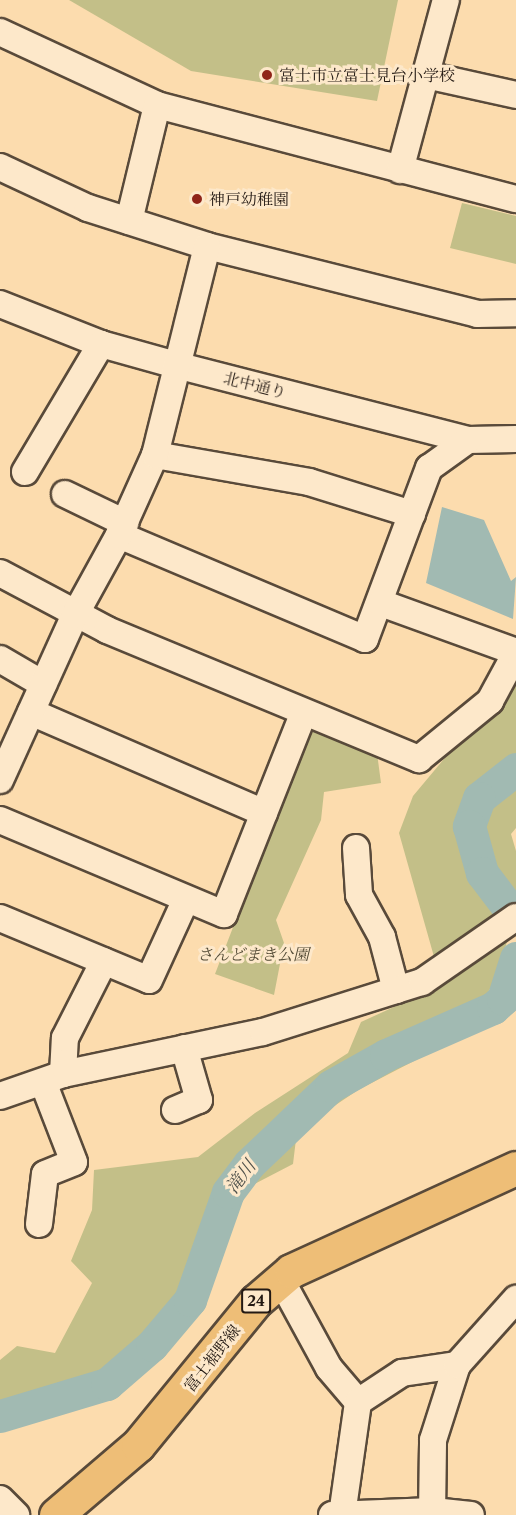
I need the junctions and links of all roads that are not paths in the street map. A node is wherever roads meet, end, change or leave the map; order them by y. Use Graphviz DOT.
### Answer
graph roads {
  1 [pos="446,0"];
  2 [pos="0,32"];
  3 [pos="426,75"];
  4 [pos="516,95"];
  5 [pos="157,105"];
  6 [pos="0,167"];
  7 [pos="400,170"];
  8 [pos="516,199"];
  9 [pos="129,221"];
  10 [pos="207,246"];
  11 [pos="0,304"];
  12 [pos="516,313"];
  13 [pos="101,344"];
  14 [pos="176,365"];
  15 [pos="468,440"];
  16 [pos="516,440"];
  17 [pos="155,455"];
  18 [pos="25,472"];
  19 [pos="65,494"];
  20 [pos="412,514"];
  21 [pos="122,529"];
  22 [pos="0,573"];
  23 [pos="381,603"];
  24 [pos="75,615"];
  25 [pos="516,653"];
  26 [pos="0,658"];
  27 [pos="43,684"];
  28 [pos="31,712"];
  29 [pos="304,712"];
  30 [pos="1,774"];
  31 [pos="264,813"];
  32 [pos="0,820"];
  33 [pos="356,848"];
  34 [pos="186,898"];
  35 [pos="0,918"];
  36 [pos="510,922"];
  37 [pos="104,961"];
  38 [pos="396,990"];
  39 [pos="184,1048"];
  40 [pos="53,1078"];
  41 [pos="0,1096"];
  42 [pos="175,1110"];
  43 [pos="516,1168"];
  44 [pos="39,1224"];
  45 [pos="281,1280"];
  46 [pos="516,1299"];
  47 [pos="456,1365"];
  48 [pos="358,1402"];
  49 [pos="0,1499"];
  50 [pos="433,1513"];
  51 [pos="16,1515"];
  52 [pos="56,1515"];
  53 [pos="332,1515"];
  54 [pos="342,1515"];
  55 [pos="471,1515"];
  1 -- 3 [label="street"];
  2 -- 5 [label="street"];
  3 -- 4 [label="street"];
  3 -- 7 [label="street"];
  5 -- 7 [label="street"];
  5 -- 9 [label="street"];
  6 -- 9 [label="street"];
  7 -- 8 [label="street"];
  9 -- 10 [label="street"];
  10 -- 12 [label="street"];
  10 -- 14 [label="street"];
  11 -- 13 [label="street, 北中通り"];
  13 -- 14 [label="street, 北中通り"];
  13 -- 18 [label="street"];
  14 -- 15 [label="street, 北中通り"];
  14 -- 17 [label="street"];
  15 -- 16 [label="street, 北中通り"];
  15 -- 20 [label="street"];
  17 -- 20 [label="street"];
  17 -- 21 [label="street"];
  19 -- 21 [label="street"];
  20 -- 23 [label="street"];
  21 -- 23 [label="street"];
  21 -- 24 [label="street"];
  22 -- 24 [label="street"];
  23 -- 25 [label="street"];
  24 -- 27 [label="street"];
  24 -- 29 [label="street"];
  25 -- 29 [label="street"];
  26 -- 27 [label="street"];
  27 -- 28 [label="street"];
  28 -- 30 [label="street"];
  28 -- 31 [label="street"];
  29 -- 31 [label="street"];
  31 -- 34 [label="street"];
  32 -- 34 [label="street"];
  33 -- 38 [label="street"];
  34 -- 37 [label="street"];
  35 -- 37 [label="street"];
  36 -- 38 [label="street"];
  37 -- 40 [label="street"];
  38 -- 39 [label="street"];
  39 -- 40 [label="street"];
  39 -- 42 [label="street"];
  40 -- 41 [label="street"];
  40 -- 44 [label="street"];
  43 -- 45 [label="main road, 富士裾野線 / 24"];
  45 -- 48 [label="street"];
  45 -- 52 [label="main road, 富士裾野線 / 24"];
  46 -- 47 [label="street"];
  47 -- 48 [label="street"];
  47 -- 50 [label="street"];
  48 -- 54 [label="street"];
  49 -- 51 [label="street"];
  50 -- 54 [label="street"];
  50 -- 55 [label="street"];
  53 -- 54 [label="street"];
}
